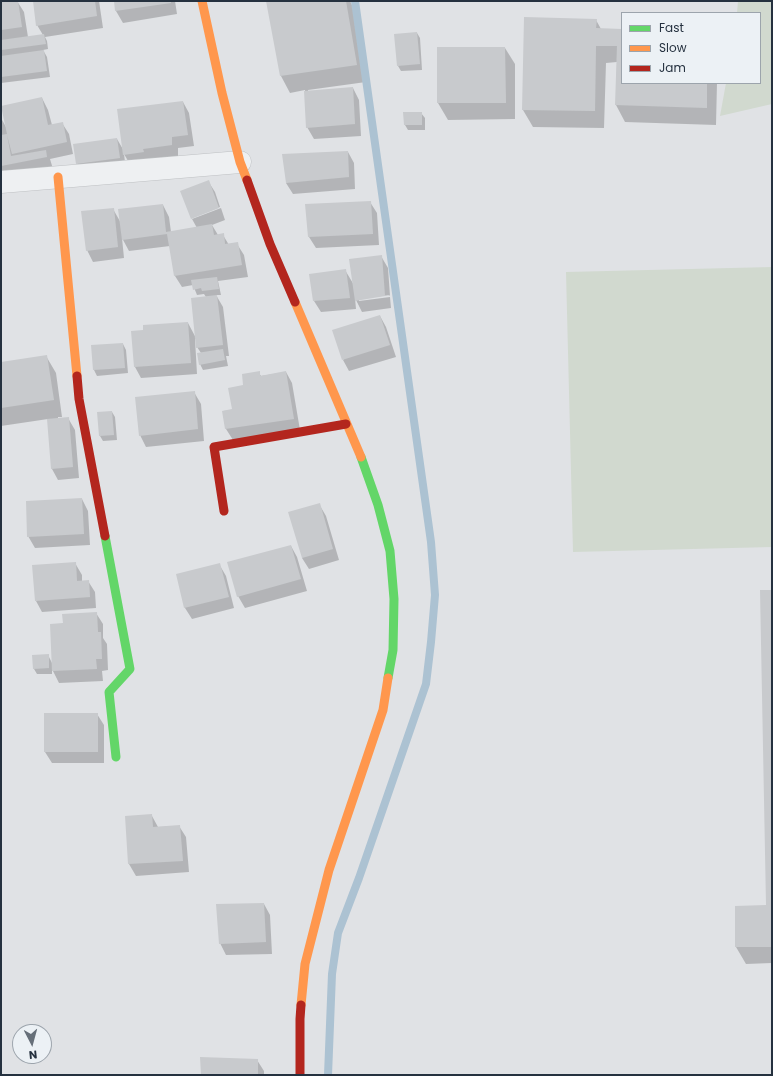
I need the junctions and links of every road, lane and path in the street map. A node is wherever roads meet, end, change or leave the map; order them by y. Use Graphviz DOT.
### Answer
graph roads {
  1 [pos="202,1"];
  2 [pos="240,162"];
  3 [pos="58,177"];
  4 [pos="1,182"];
  5 [pos="346,424"];
  6 [pos="224,511"];
  7 [pos="116,757"];
  8 [pos="300,1075"];
  1 -- 2 [label="street"];
  2 -- 3 [label="street"];
  2 -- 5 [label="street"];
  3 -- 4 [label="street"];
  3 -- 7 [label="street"];
  5 -- 6 [label="street"];
  5 -- 8 [label="street"];
}
